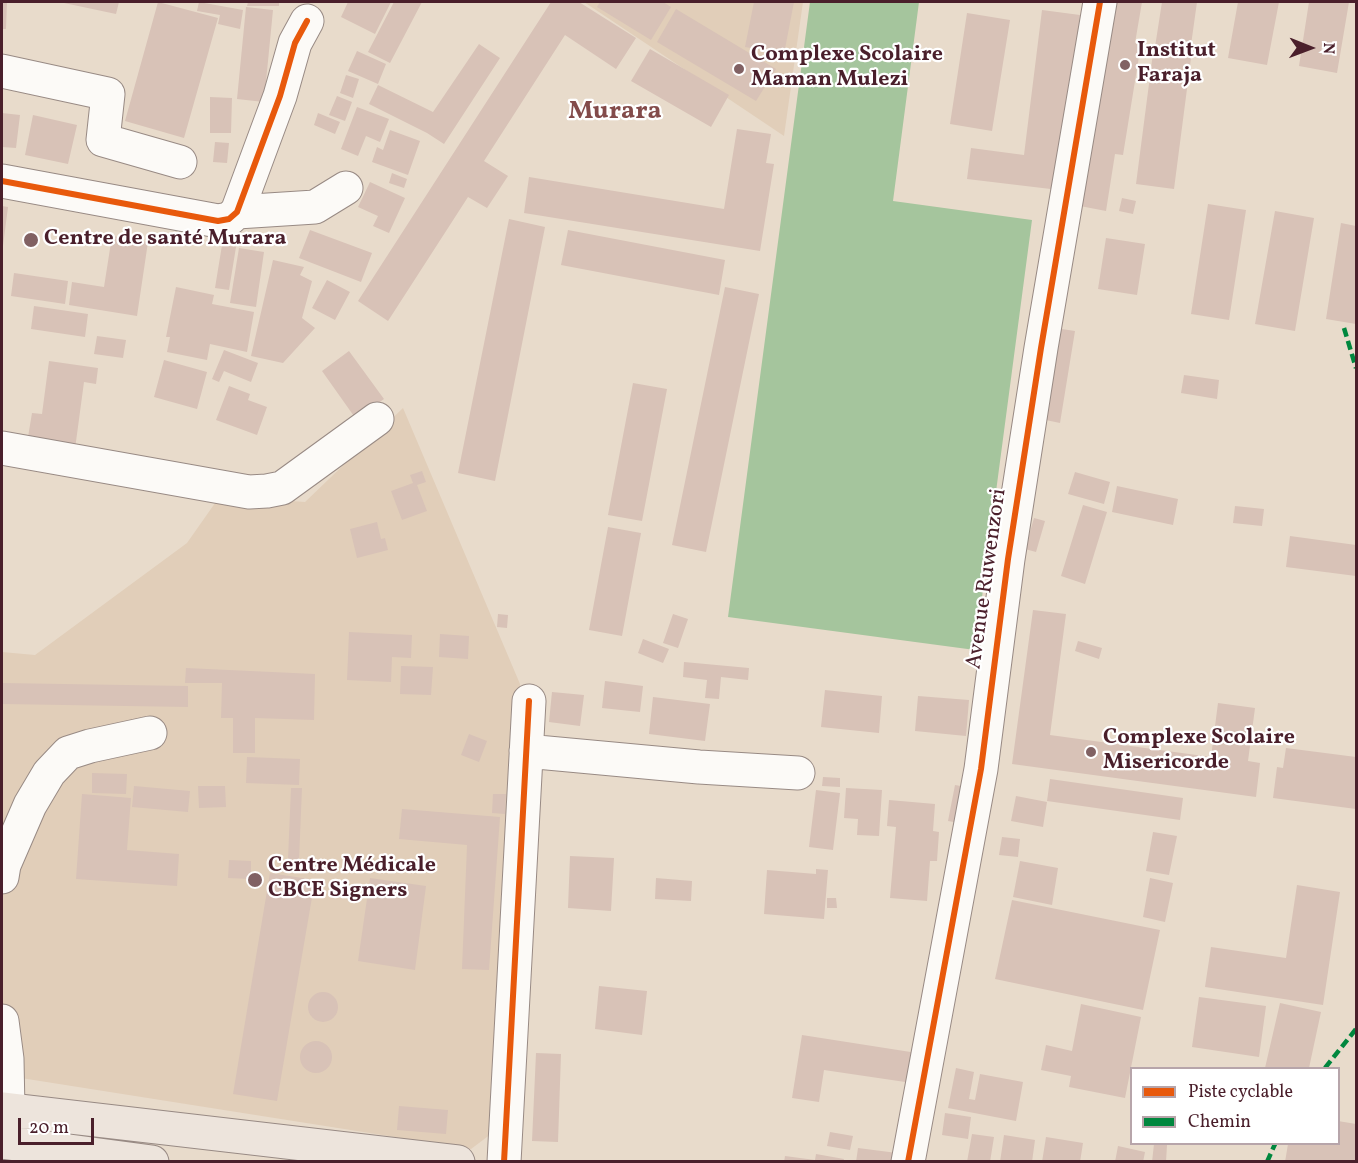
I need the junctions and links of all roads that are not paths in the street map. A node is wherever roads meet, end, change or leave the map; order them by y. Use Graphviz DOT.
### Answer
graph roads {
  1 [pos="1100,2"];
  2 [pos="307,21"];
  3 [pos="2,71"];
  4 [pos="180,162"];
  5 [pos="2,182"];
  6 [pos="346,188"];
  7 [pos="237,212"];
  8 [pos="377,419"];
  9 [pos="2,448"];
  10 [pos="529,700"];
  11 [pos="150,733"];
  12 [pos="526,751"];
  13 [pos="798,773"];
  14 [pos="2,877"];
  15 [pos="2,1021"];
  16 [pos="5,1110"];
  17 [pos="2,1142"];
  18 [pos="401,1158"];
  19 [pos="152,1161"];
  20 [pos="458,1161"];
  21 [pos="504,1161"];
  22 [pos="908,1161"];
  1 -- 22 [label="street, Avenue Ruwenzori"];
  2 -- 7 [label="street"];
  3 -- 4 [label="street"];
  5 -- 7 [label="street"];
  6 -- 7 [label="street"];
  8 -- 9 [label="street"];
  10 -- 12 [label="street"];
  11 -- 14 [label="street"];
  12 -- 13 [label="street"];
  12 -- 21 [label="street"];
  15 -- 16 [label="street"];
  16 -- 18 [label="main road"];
  17 -- 19 [label="main road"];
  18 -- 20 [label="main road"];
}
